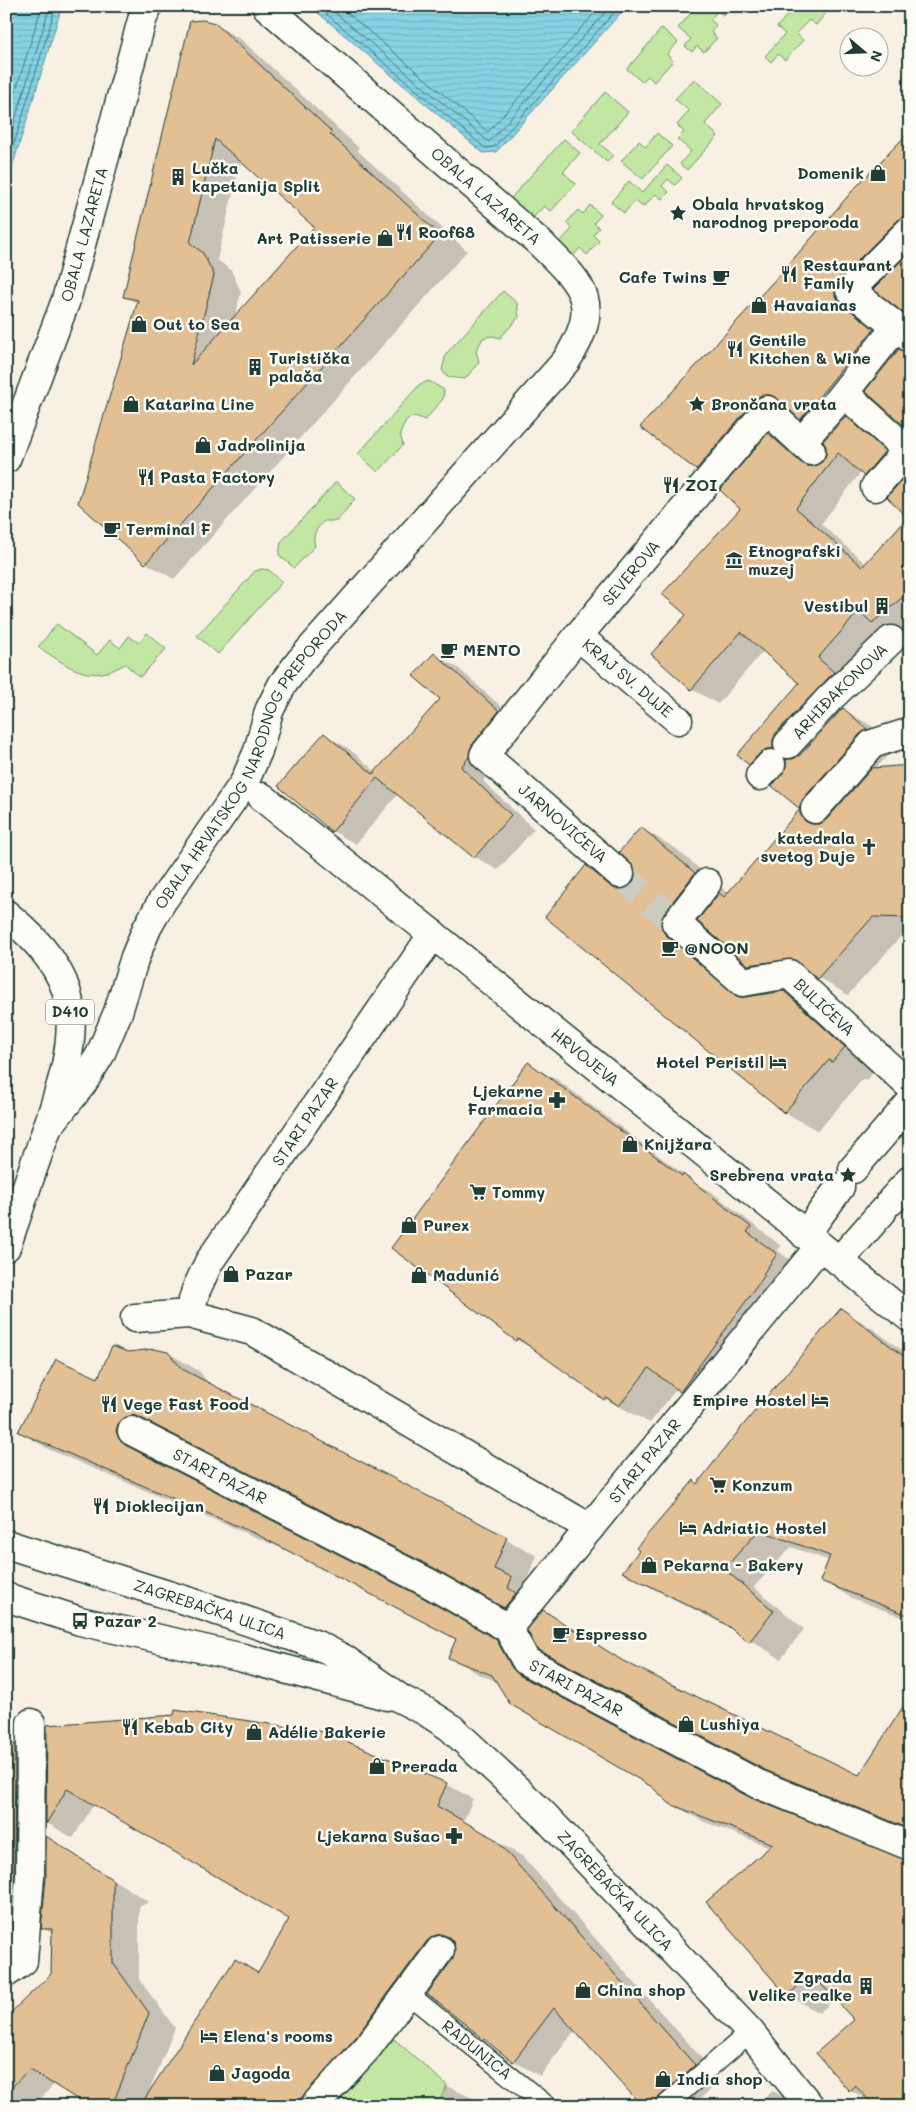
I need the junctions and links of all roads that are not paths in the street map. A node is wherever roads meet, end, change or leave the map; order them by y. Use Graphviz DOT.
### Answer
graph roads {
  1 [pos="148,6"];
  2 [pos="266,6"];
  3 [pos="910,230"];
  4 [pos="582,326"];
  5 [pos="903,333"];
  6 [pos="844,393"];
  7 [pos="6,459"];
  8 [pos="875,487"];
  9 [pos="578,636"];
  10 [pos="891,640"];
  11 [pos="678,720"];
  12 [pos="910,732"];
  13 [pos="773,761"];
  14 [pos="504,772"];
  15 [pos="262,797"];
  16 [pos="815,808"];
  17 [pos="620,874"];
  18 [pos="707,883"];
  19 [pos="6,914"];
  20 [pos="433,934"];
  21 [pos="910,1086"];
  22 [pos="910,1103"];
  23 [pos="46,1130"];
  24 [pos="910,1180"];
  25 [pos="6,1247"];
  26 [pos="822,1248"];
  27 [pos="190,1314"];
  28 [pos="135,1318"];
  29 [pos="910,1318"];
  30 [pos="132,1431"];
  31 [pos="590,1528"];
  32 [pos="6,1544"];
  33 [pos="6,1597"];
  34 [pos="508,1628"];
  35 [pos="401,1699"];
  36 [pos="31,1723"];
  37 [pos="910,1846"];
  38 [pos="440,1950"];
  39 [pos="6,1973"];
  40 [pos="407,1993"];
  41 [pos="750,2032"];
  42 [pos="314,2106"];
  43 [pos="547,2106"];
  44 [pos="665,2106"];
  45 [pos="810,2106"];
  1 -- 7 [label="street, OBALA LAZARETA"];
  2 -- 4 [label="street, OBALA LAZARETA"];
  3 -- 5 [label="street"];
  4 -- 23 [label="street, OBALA HRVATSKOG NARODNOG PREPORODA"];
  5 -- 6 [label="street"];
  6 -- 8 [label="street"];
  6 -- 9 [label="street, SEVEROVA"];
  9 -- 11 [label="street, KRAJ SV. DUJE"];
  9 -- 14 [label="street, SEVEROVA"];
  10 -- 13 [label="street, ARHIĐAKONOVA"];
  12 -- 16 [label="street"];
  14 -- 17 [label="street, JARNOVIĆEVA"];
  15 -- 20 [label="street, HRVOJEVA"];
  18 -- 21 [label="street, BULIĆEVA"];
  19 -- 23 [label="street, D410"];
  20 -- 26 [label="street, HRVOJEVA"];
  20 -- 27 [label="street, STARI PAZAR"];
  22 -- 26 [label="street"];
  23 -- 25 [label="street, OBALA HRVATSKOG NARODNOG PREPORODA / D410"];
  24 -- 26 [label="street"];
  26 -- 29 [label="street, HRVOJEVA"];
  26 -- 31 [label="street, STARI PAZAR"];
  27 -- 28 [label="street"];
  27 -- 31 [label="street"];
  30 -- 34 [label="street, STARI PAZAR"];
  31 -- 34 [label="street, STARI PAZAR"];
  32 -- 35 [label="street, ZAGREBAČKA ULICA"];
  33 -- 35 [label="street, ZAGREBAČKA ULICA"];
  34 -- 37 [label="street, STARI PAZAR"];
  35 -- 41 [label="street, ZAGREBAČKA ULICA"];
  36 -- 39 [label="street"];
  38 -- 40 [label="street"];
  40 -- 42 [label="street"];
  40 -- 43 [label="lane, RADUNICA"];
  41 -- 44 [label="lane"];
  41 -- 45 [label="street, ZAGREBAČKA ULICA"];
}
